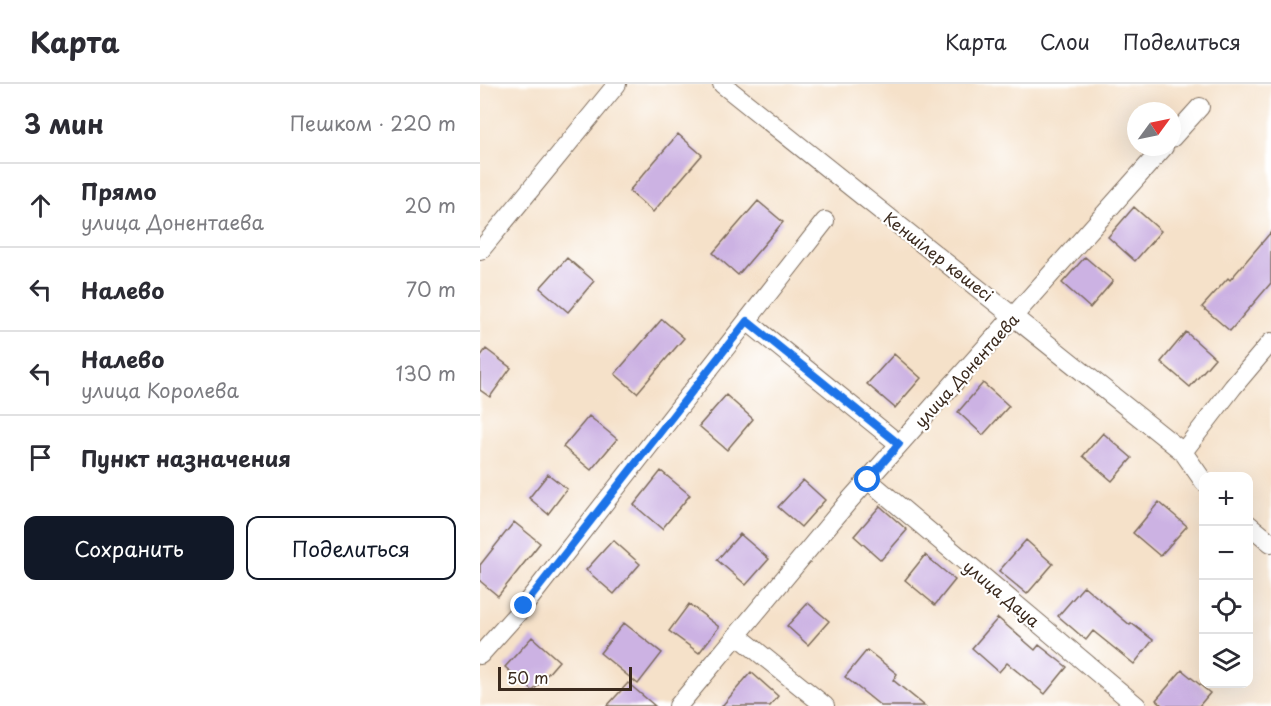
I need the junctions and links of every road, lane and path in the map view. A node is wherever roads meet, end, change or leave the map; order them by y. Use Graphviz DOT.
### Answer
graph roads {
  1 [pos="617,84"];
  2 [pos="722,84"];
  3 [pos="1200,107"];
  4 [pos="1181,128"];
  5 [pos="1156,156"];
  6 [pos="825,221"];
  7 [pos="480,251"];
  8 [pos="1014,316"];
  9 [pos="747,321"];
  10 [pos="1271,342"];
  11 [pos="899,444"];
  12 [pos="1183,452"];
  13 [pos="1199,476"];
  14 [pos="868,480"];
  15 [pos="1250,526"];
  16 [pos="1271,543"];
  17 [pos="737,635"];
  18 [pos="483,645"];
  19 [pos="678,706"];
  20 [pos="825,706"];
  21 [pos="1137,706"];
  1 -- 7 [label="street"];
  2 -- 8 [label="street, Кеншілер көшесі"];
  3 -- 4 [label="street"];
  5 -- 8 [label="street, улица Донентаева"];
  6 -- 9 [label="street"];
  8 -- 11 [label="street, улица Донентаева"];
  8 -- 12 [label="street, Кеншілер көшесі"];
  9 -- 11 [label="street"];
  9 -- 18 [label="street"];
  10 -- 12 [label="street"];
  11 -- 14 [label="street, улица Донентаева"];
  12 -- 13 [label="street, Кеншілер көшесі"];
  14 -- 17 [label="street, улица Донентаева"];
  14 -- 21 [label="street, улица Дауа"];
  15 -- 16 [label="street"];
  17 -- 19 [label="street, улица Донентаева"];
  17 -- 20 [label="street"];
}
